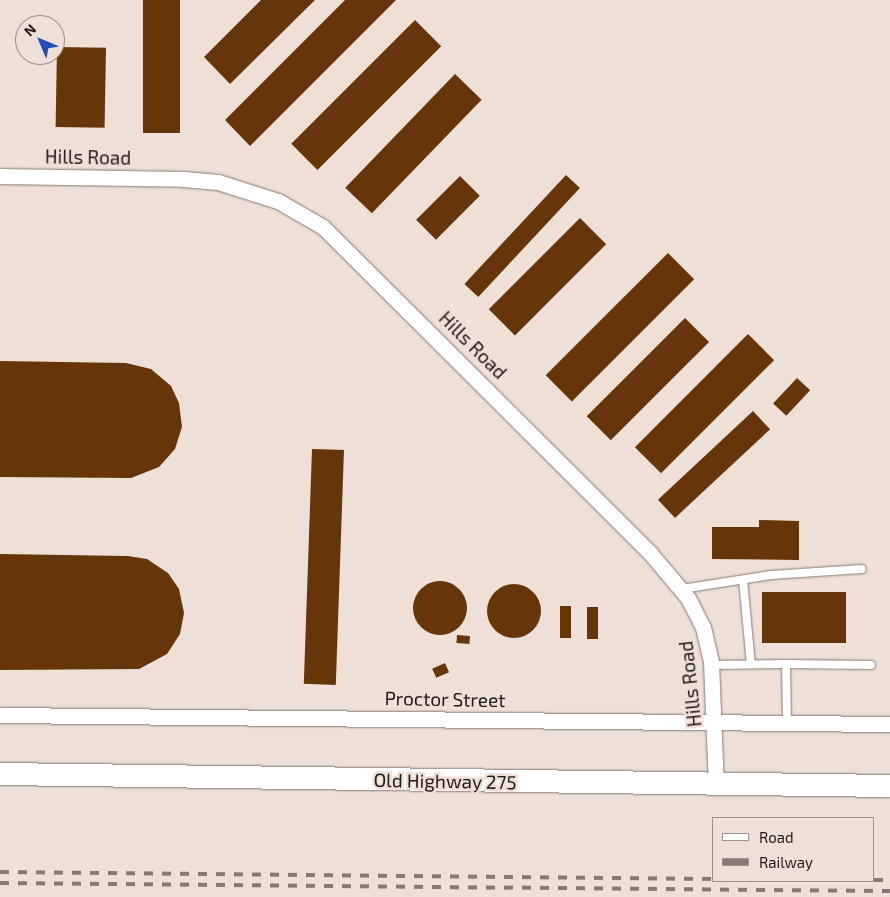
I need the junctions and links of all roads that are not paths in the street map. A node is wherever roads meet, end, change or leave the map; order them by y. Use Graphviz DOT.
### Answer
graph roads {
  1 [pos="0,176"];
  2 [pos="862,569"];
  3 [pos="743,580"];
  4 [pos="682,589"];
  5 [pos="751,664"];
  6 [pos="786,664"];
  7 [pos="712,665"];
  8 [pos="871,665"];
  9 [pos="0,715"];
  10 [pos="715,722"];
  11 [pos="787,722"];
  12 [pos="890,724"];
  13 [pos="0,774"];
  14 [pos="716,785"];
  15 [pos="890,786"];
  1 -- 4 [label="street, Hills Road"];
  2 -- 3 [label="lane"];
  3 -- 4 [label="lane"];
  3 -- 5 [label="lane"];
  4 -- 7 [label="street, Hills Road"];
  5 -- 6 [label="lane"];
  5 -- 7 [label="lane"];
  6 -- 8 [label="lane"];
  6 -- 11 [label="lane"];
  7 -- 10 [label="street, Hills Road"];
  9 -- 10 [label="street, Proctor Street"];
  10 -- 11 [label="street, Proctor Street"];
  10 -- 14 [label="street, Hills Road"];
  11 -- 12 [label="street, Proctor Street"];
  13 -- 14 [label="main road, Old Highway 275"];
  14 -- 15 [label="main road, Old Highway 275"];
}
